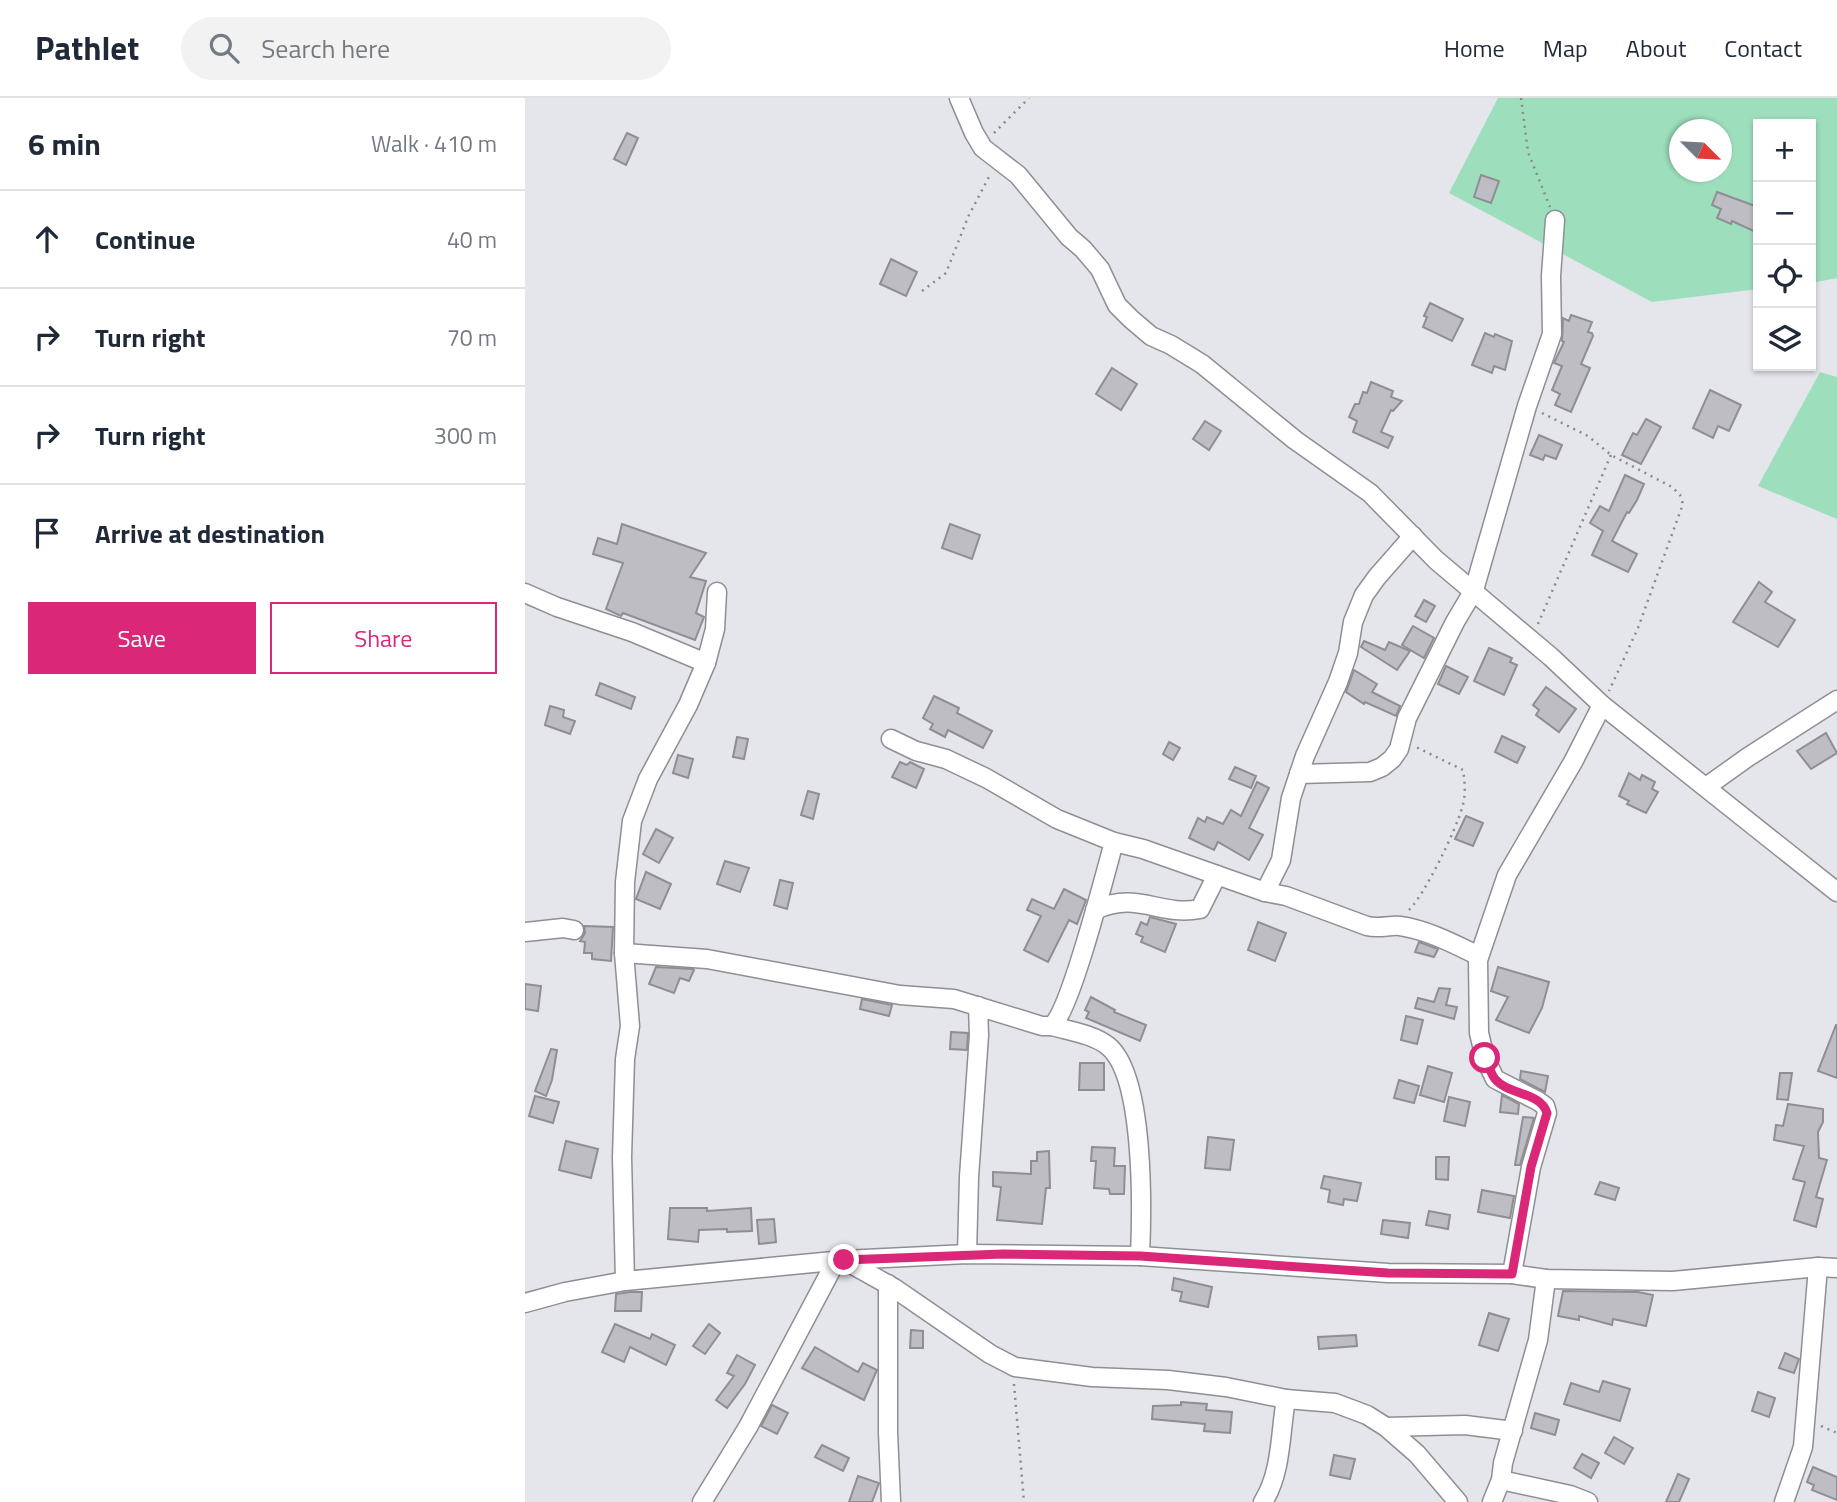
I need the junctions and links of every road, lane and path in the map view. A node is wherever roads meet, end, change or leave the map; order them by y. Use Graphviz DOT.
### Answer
graph roads {
  1 [pos="959,98"];
  2 [pos="1029,98"];
  3 [pos="1521,98"];
  4 [pos="983,148"];
  5 [pos="998,160"];
  6 [pos="1555,220"];
  7 [pos="922,291"];
  8 [pos="1527,405"];
  9 [pos="1611,454"];
  10 [pos="1413,537"];
  11 [pos="1474,590"];
  12 [pos="717,592"];
  13 [pos="525,593"];
  14 [pos="1531,640"];
  15 [pos="706,663"];
  16 [pos="1837,700"];
  17 [pos="1602,705"];
  18 [pos="1402,738"];
  19 [pos="891,739"];
  20 [pos="1299,774"];
  21 [pos="1706,787"];
  22 [pos="1114,842"];
  23 [pos="1217,875"];
  24 [pos="1265,892"];
  25 [pos="1837,892"];
  26 [pos="1095,909"];
  27 [pos="1395,925"];
  28 [pos="574,930"];
  29 [pos="525,932"];
  30 [pos="624,953"];
  31 [pos="1479,956"];
  32 [pos="978,1006"];
  33 [pos="1052,1026"];
  34 [pos="967,1254"];
  35 [pos="1140,1256"];
  36 [pos="840,1260"];
  37 [pos="1818,1268"];
  38 [pos="1837,1268"];
  39 [pos="1512,1274"];
  40 [pos="1546,1279"];
  41 [pos="625,1281"];
  42 [pos="888,1284"];
  43 [pos="525,1303"];
  44 [pos="1015,1367"];
  45 [pos="1286,1398"];
  46 [pos="1386,1427"];
  47 [pos="1513,1430"];
  48 [pos="1501,1480"];
  49 [pos="702,1502"];
  50 [pos="891,1502"];
  51 [pos="1024,1502"];
  52 [pos="1263,1502"];
  53 [pos="1458,1502"];
  54 [pos="1492,1502"];
  55 [pos="1588,1502"];
  56 [pos="1784,1502"];
  1 -- 4 [label="street"];
  2 -- 4 [label="path"];
  3 -- 6 [label="path"];
  4 -- 5 [label="street"];
  5 -- 7 [label="path"];
  5 -- 10 [label="street"];
  6 -- 8 [label="street"];
  8 -- 9 [label="path"];
  8 -- 11 [label="street"];
  9 -- 14 [label="path"];
  9 -- 17 [label="path"];
  10 -- 11 [label="street"];
  10 -- 20 [label="street"];
  11 -- 14 [label="street"];
  11 -- 18 [label="street"];
  12 -- 15 [label="street"];
  13 -- 15 [label="street"];
  14 -- 17 [label="street"];
  15 -- 30 [label="street"];
  16 -- 21 [label="street"];
  17 -- 21 [label="street"];
  17 -- 31 [label="street"];
  18 -- 20 [label="street"];
  18 -- 27 [label="path"];
  19 -- 22 [label="street"];
  20 -- 24 [label="street"];
  21 -- 25 [label="street"];
  22 -- 23 [label="street"];
  22 -- 26 [label="street"];
  23 -- 24 [label="street"];
  23 -- 26 [label="street"];
  24 -- 27 [label="street"];
  26 -- 33 [label="street"];
  27 -- 31 [label="street"];
  28 -- 29 [label="street"];
  30 -- 32 [label="street"];
  30 -- 41 [label="street"];
  31 -- 39 [label="street"];
  32 -- 33 [label="street"];
  32 -- 34 [label="street"];
  33 -- 35 [label="street"];
  34 -- 35 [label="street"];
  34 -- 36 [label="street"];
  35 -- 39 [label="street"];
  36 -- 41 [label="street"];
  36 -- 42 [label="street"];
  36 -- 49 [label="street"];
  37 -- 38 [label="street"];
  37 -- 40 [label="street"];
  37 -- 56 [label="street"];
  39 -- 40 [label="street"];
  40 -- 47 [label="street"];
  41 -- 43 [label="street"];
  42 -- 44 [label="street"];
  42 -- 50 [label="street"];
  44 -- 45 [label="street"];
  44 -- 51 [label="path"];
  45 -- 46 [label="street"];
  45 -- 52 [label="street"];
  46 -- 47 [label="street"];
  46 -- 53 [label="street"];
  47 -- 48 [label="street"];
  48 -- 54 [label="street"];
  48 -- 55 [label="street"];
}
